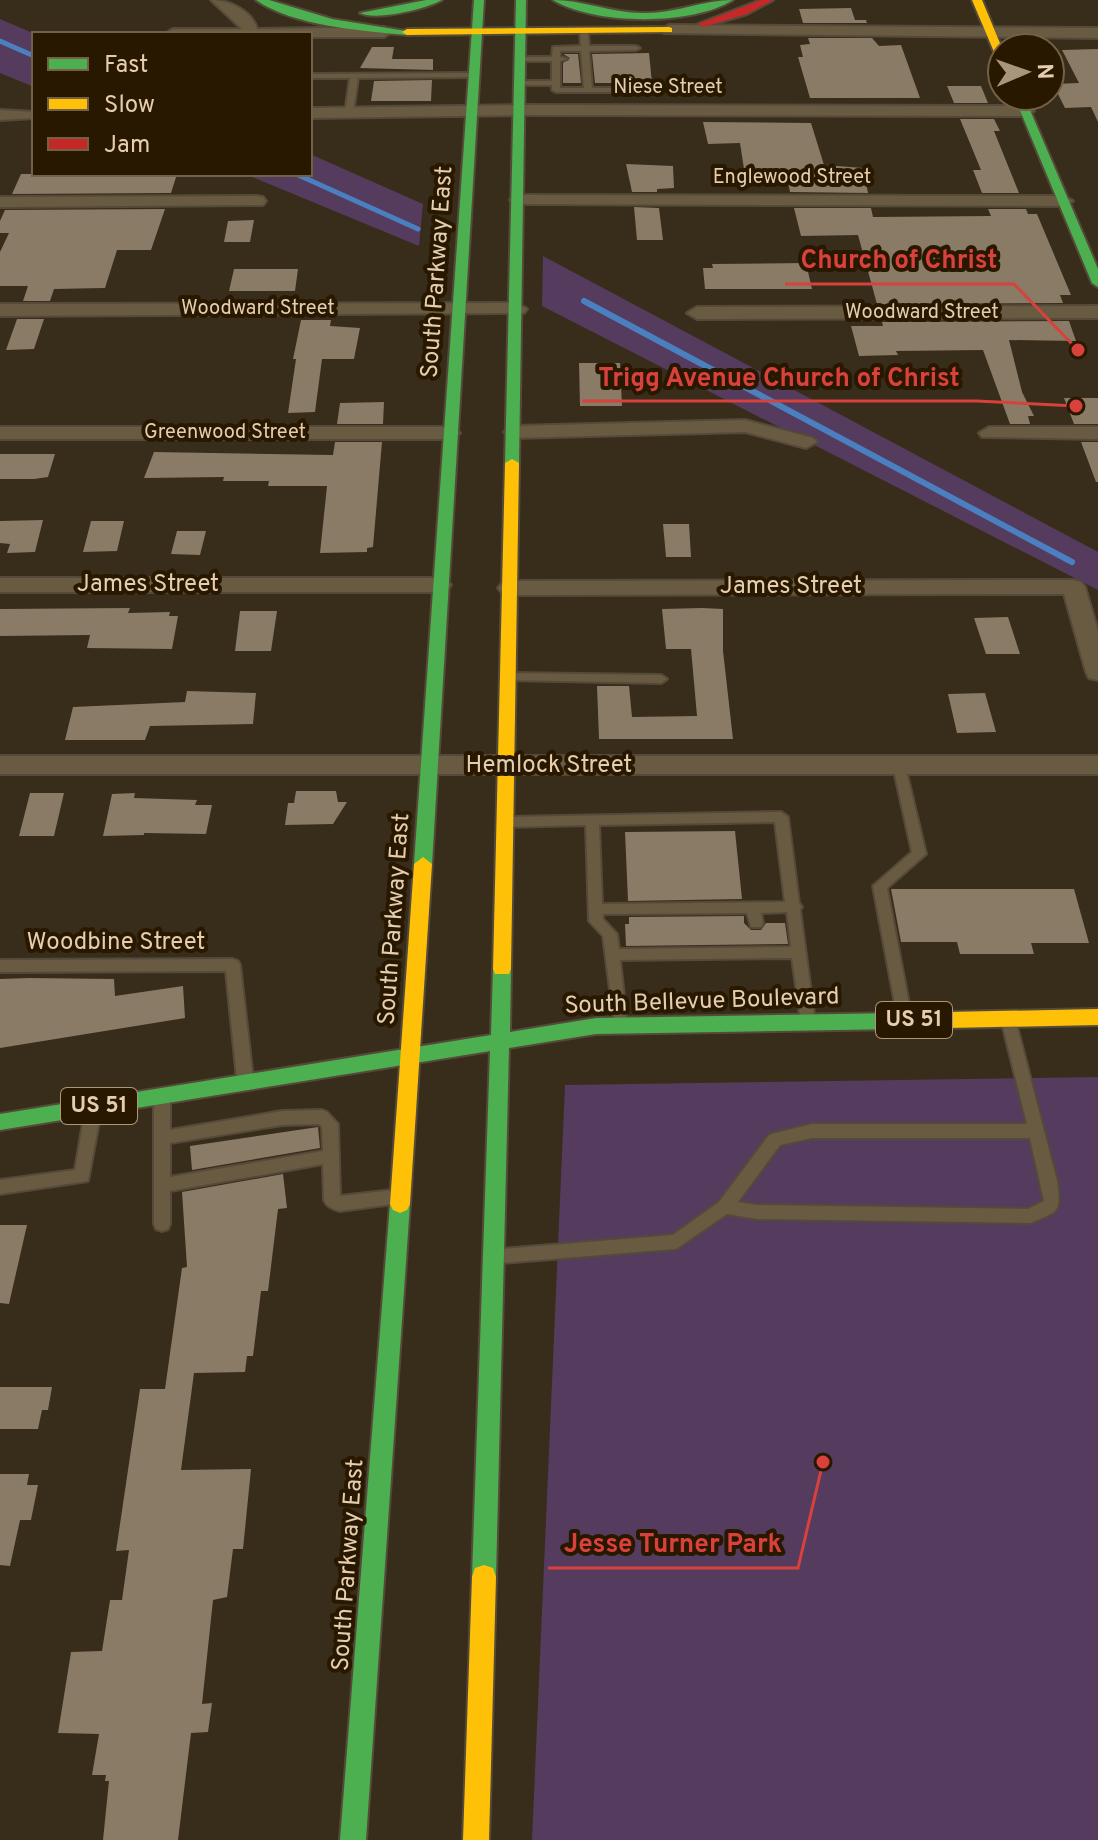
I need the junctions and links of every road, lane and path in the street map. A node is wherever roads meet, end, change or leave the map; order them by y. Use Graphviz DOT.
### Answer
graph roads {
  1 [pos="218,0"];
  2 [pos="261,0"];
  3 [pos="298,0"];
  4 [pos="437,0"];
  5 [pos="479,0"];
  6 [pos="521,0"];
  7 [pos="558,0"];
  8 [pos="728,0"];
  9 [pos="768,0"];
  10 [pos="977,0"];
  11 [pos="669,30"];
  12 [pos="250,32"];
  13 [pos="407,32"];
  14 [pos="477,32"];
  15 [pos="520,32"];
  16 [pos="990,32"];
  17 [pos="312,33"];
  18 [pos="986,33"];
  19 [pos="1066,33"];
  20 [pos="1098,33"];
  21 [pos="585,40"];
  22 [pos="636,48"];
  23 [pos="520,59"];
  24 [pos="559,70"];
  25 [pos="475,75"];
  26 [pos="312,76"];
  27 [pos="354,76"];
  28 [pos="520,83"];
  29 [pos="588,90"];
  30 [pos="647,90"];
  31 [pos="986,104"];
  32 [pos="473,110"];
  33 [pos="521,110"];
  34 [pos="1025,112"];
  35 [pos="312,113"];
  36 [pos="349,113"];
  37 [pos="0,115"];
  38 [pos="28,115"];
  39 [pos="519,200"];
  40 [pos="257,201"];
  41 [pos="1064,201"];
  42 [pos="0,202"];
  43 [pos="1096,275"];
  44 [pos="460,308"];
  45 [pos="517,309"];
  46 [pos="0,310"];
  47 [pos="1098,312"];
  48 [pos="697,313"];
  49 [pos="514,432"];
  50 [pos="0,433"];
  51 [pos="450,433"];
  52 [pos="989,433"];
  53 [pos="1098,433"];
  54 [pos="806,442"];
  55 [pos="0,585"];
  56 [pos="439,585"];
  57 [pos="510,588"];
  58 [pos="1098,672"];
  59 [pos="509,677"];
  60 [pos="661,679"];
  61 [pos="0,765"];
  62 [pos="429,765"];
  63 [pos="1098,765"];
  64 [pos="506,766"];
  65 [pos="899,766"];
  66 [pos="592,820"];
  67 [pos="505,822"];
  68 [pos="753,907"];
  69 [pos="795,907"];
  70 [pos="719,908"];
  71 [pos="595,909"];
  72 [pos="756,923"];
  73 [pos="721,924"];
  74 [pos="800,952"];
  75 [pos="612,955"];
  76 [pos="0,966"];
  77 [pos="1098,1017"];
  78 [pos="1008,1019"];
  79 [pos="905,1020"];
  80 [pos="809,1022"];
  81 [pos="620,1025"];
  82 [pos="501,1040"];
  83 [pos="411,1055"];
  84 [pos="245,1082"];
  85 [pos="162,1095"];
  86 [pos="94,1106"];
  87 [pos="0,1122"];
  88 [pos="1036,1131"];
  89 [pos="162,1138"];
  90 [pos="332,1156"];
  91 [pos="162,1185"];
  92 [pos="0,1187"];
  93 [pos="400,1195"];
  94 [pos="725,1207"];
  95 [pos="162,1224"];
  96 [pos="494,1257"];
  97 [pos="353,1840"];
  98 [pos="476,1840"];
  1 -- 12 [label="street"];
  2 -- 13 [label="main road"];
  3 -- 4 [label="main road"];
  5 -- 14 [label="main road, South Parkway East"];
  6 -- 15 [label="main road"];
  7 -- 8 [label="main road"];
  9 -- 11 [label="main road"];
  10 -- 16 [label="main road"];
  11 -- 18 [label="street"];
  11 -- 21 [label="main road"];
  13 -- 14 [label="main road"];
  13 -- 17 [label="street"];
  14 -- 15 [label="main road"];
  14 -- 25 [label="main road, South Parkway East"];
  15 -- 21 [label="main road"];
  15 -- 23 [label="main road"];
  19 -- 20 [label="street"];
  21 -- 22 [label="lane"];
  21 -- 24 [label="lane"];
  21 -- 29 [label="lane"];
  23 -- 24 [label="lane"];
  23 -- 28 [label="main road"];
  24 -- 28 [label="lane"];
  24 -- 29 [label="lane"];
  25 -- 27 [label="lane"];
  25 -- 32 [label="main road, South Parkway East"];
  26 -- 27 [label="lane"];
  27 -- 36 [label="lane"];
  28 -- 33 [label="main road"];
  29 -- 30 [label="lane"];
  31 -- 33 [label="street, Niese Street"];
  32 -- 33 [label="street, Niese Street"];
  32 -- 36 [label="street, Niese Street"];
  32 -- 44 [label="main road, South Parkway East"];
  33 -- 39 [label="main road"];
  34 -- 41 [label="main road"];
  35 -- 36 [label="street, Niese Street"];
  37 -- 38 [label="street"];
  39 -- 41 [label="street, Englewood Street"];
  39 -- 45 [label="main road"];
  40 -- 42 [label="street"];
  41 -- 43 [label="main road"];
  44 -- 45 [label="street, Woodward Street"];
  44 -- 46 [label="street, Woodward Street"];
  44 -- 51 [label="main road, South Parkway East"];
  45 -- 49 [label="main road"];
  47 -- 48 [label="street, Woodward Street"];
  49 -- 54 [label="street"];
  49 -- 57 [label="main road"];
  50 -- 51 [label="street, Greenwood Street"];
  51 -- 56 [label="main road, South Parkway East"];
  52 -- 53 [label="street"];
  55 -- 56 [label="street, James Street"];
  56 -- 62 [label="main road, South Parkway East"];
  57 -- 58 [label="street, James Street"];
  57 -- 59 [label="main road"];
  59 -- 60 [label="lane"];
  59 -- 64 [label="main road"];
  61 -- 62 [label="street, Hemlock Street"];
  62 -- 64 [label="street, Hemlock Street"];
  62 -- 83 [label="main road, South Parkway East"];
  63 -- 65 [label="street, Hemlock Street"];
  64 -- 65 [label="street, Hemlock Street"];
  64 -- 67 [label="main road"];
  65 -- 79 [label="lane"];
  66 -- 67 [label="lane"];
  66 -- 69 [label="lane"];
  66 -- 71 [label="lane"];
  67 -- 82 [label="main road"];
  68 -- 69 [label="lane"];
  68 -- 70 [label="lane"];
  68 -- 72 [label="lane"];
  69 -- 74 [label="lane"];
  70 -- 71 [label="lane"];
  70 -- 73 [label="lane"];
  71 -- 75 [label="lane"];
  74 -- 75 [label="lane"];
  74 -- 80 [label="lane"];
  75 -- 81 [label="lane"];
  76 -- 84 [label="lane, Woodbine Street"];
  77 -- 78 [label="main road, South Bellevue Boulevard / US 51"];
  78 -- 79 [label="main road, South Bellevue Boulevard / US 51"];
  78 -- 88 [label="lane"];
  79 -- 80 [label="main road, South Bellevue Boulevard / US 51"];
  80 -- 81 [label="main road, South Bellevue Boulevard / US 51"];
  81 -- 82 [label="main road, South Bellevue Boulevard / US 51"];
  82 -- 83 [label="main road, US 51"];
  82 -- 96 [label="main road"];
  83 -- 84 [label="main road, US 51"];
  83 -- 93 [label="main road, South Parkway East"];
  84 -- 85 [label="main road, US 51"];
  85 -- 86 [label="main road, US 51"];
  85 -- 89 [label="lane"];
  86 -- 87 [label="main road, US 51"];
  86 -- 92 [label="lane"];
  88 -- 94 [label="lane"];
  88 -- 94 [label="lane"];
  89 -- 90 [label="lane"];
  89 -- 91 [label="lane"];
  90 -- 91 [label="lane"];
  90 -- 93 [label="lane"];
  91 -- 95 [label="lane"];
  93 -- 97 [label="main road, South Parkway East"];
  94 -- 96 [label="lane"];
  96 -- 98 [label="main road"];
}
